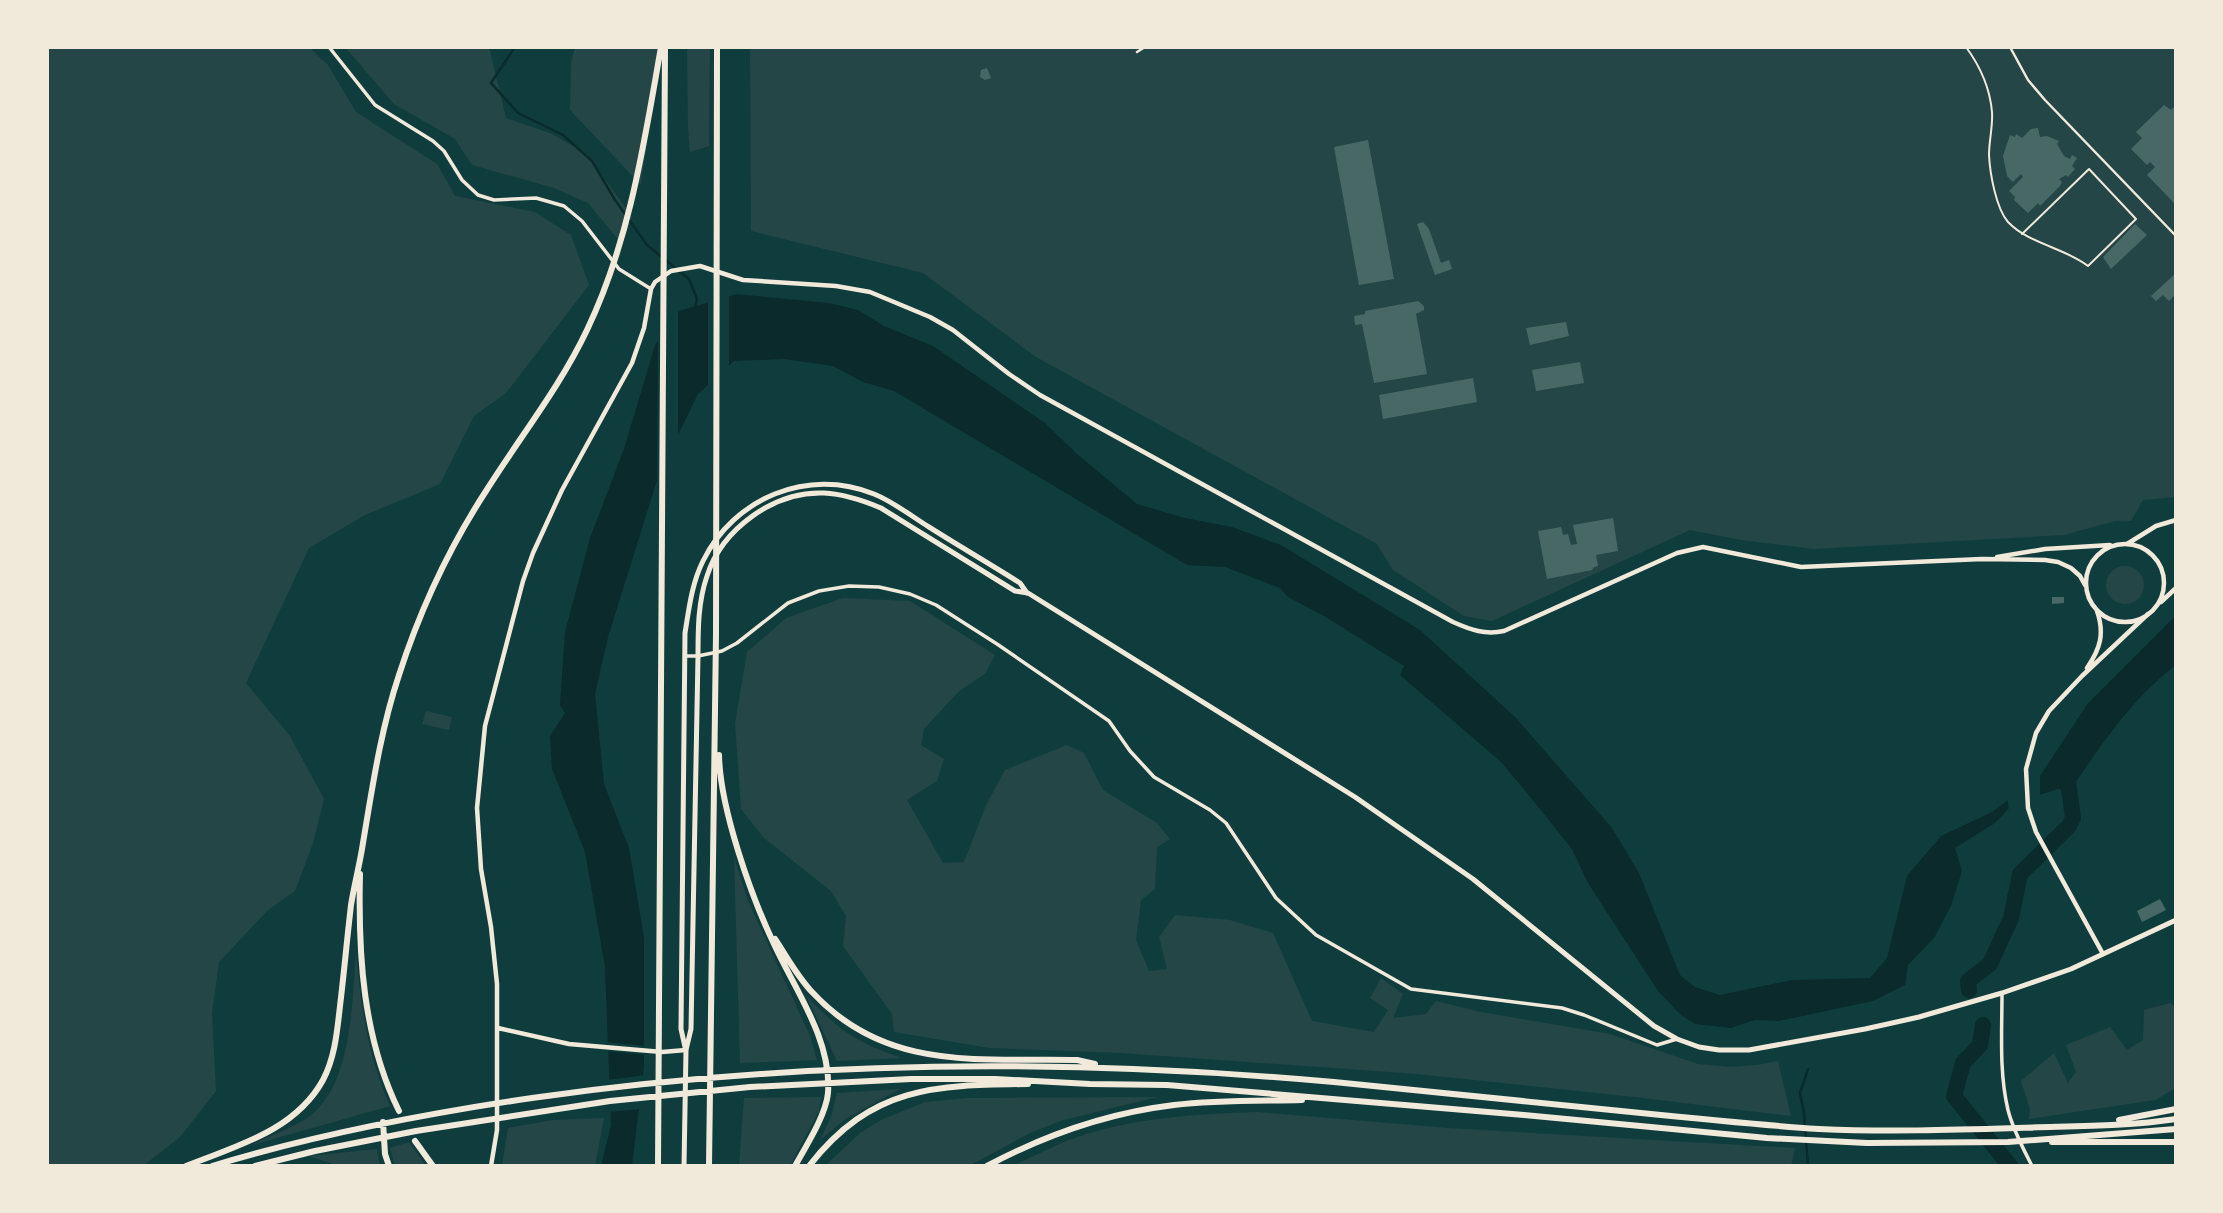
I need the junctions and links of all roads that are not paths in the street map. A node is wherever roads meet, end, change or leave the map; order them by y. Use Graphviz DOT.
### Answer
graph roads {
  1 [pos="329,47"];
  2 [pos="663,47"];
  3 [pos="717,47"];
  4 [pos="1145,47"];
  5 [pos="1316,47"];
  6 [pos="1334,47"];
  7 [pos="1966,47"];
  8 [pos="2010,47"];
  9 [pos="1137,52"];
  10 [pos="2022,234"];
  11 [pos="2176,236"];
  12 [pos="651,289"];
  13 [pos="2176,520"];
  14 [pos="2127,544"];
  15 [pos="2118,545"];
  16 [pos="1982,559"];
  17 [pos="2085,585"];
  18 [pos="2176,588"];
  19 [pos="1028,593"];
  20 [pos="2155,608"];
  21 [pos="2096,610"];
  22 [pos="2148,614"];
  23 [pos="716,634"];
  24 [pos="685,656"];
  25 [pos="698,656"];
  26 [pos="2082,676"];
  27 [pos="362,848"];
  28 [pos="759,909"];
  29 [pos="2176,920"];
  30 [pos="2103,954"];
  31 [pos="2001,993"];
  32 [pos="498,1028"];
  33 [pos="1677,1039"];
  34 [pos="686,1050"];
  35 [pos="1111,1067"];
  36 [pos="826,1069"];
  37 [pos="827,1083"];
  38 [pos="1090,1084"];
  39 [pos="1332,1099"];
  40 [pos="2176,1109"];
  41 [pos="399,1111"];
  42 [pos="2176,1119"];
  43 [pos="383,1122"];
  44 [pos="2094,1125"];
  45 [pos="2176,1129"];
  46 [pos="384,1138"];
  47 [pos="2094,1138"];
  48 [pos="415,1141"];
  49 [pos="2176,1142"];
  50 [pos="186,1166"];
  51 [pos="212,1166"];
  52 [pos="255,1166"];
  53 [pos="389,1166"];
  54 [pos="433,1166"];
  55 [pos="491,1166"];
  56 [pos="658,1166"];
  57 [pos="684,1166"];
  58 [pos="709,1166"];
  59 [pos="795,1166"];
  60 [pos="809,1166"];
  61 [pos="987,1166"];
  62 [pos="2032,1166"];
  1 -- 12 [label="street"];
  2 -- 27 [label="highway"];
  2 -- 56 [label="highway"];
  3 -- 23 [label="highway"];
  4 -- 9 [label="street"];
  5 -- 6 [label="lane"];
  7 -- 10 [label="lane"];
  8 -- 11 [label="street"];
  10 -- 10 [label="lane"];
  12 -- 16 [label="street"];
  12 -- 32 [label="street"];
  13 -- 14 [label="street"];
  14 -- 15 [label="street"];
  14 -- 20 [label="street"];
  15 -- 16 [label="street"];
  15 -- 17 [label="street"];
  16 -- 17 [label="street"];
  17 -- 21 [label="street"];
  18 -- 20 [label="street"];
  19 -- 24 [label="main road"];
  19 -- 25 [label="main road"];
  19 -- 33 [label="main road"];
  20 -- 22 [label="street"];
  21 -- 22 [label="street"];
  21 -- 26 [label="street"];
  22 -- 26 [label="street"];
  23 -- 28 [label="highway"];
  23 -- 58 [label="highway"];
  24 -- 25 [label="street"];
  24 -- 34 [label="main road"];
  25 -- 33 [label="street"];
  25 -- 34 [label="main road"];
  26 -- 30 [label="street"];
  27 -- 41 [label="highway"];
  27 -- 50 [label="highway"];
  28 -- 35 [label="highway"];
  28 -- 36 [label="highway"];
  29 -- 30 [label="main road"];
  30 -- 31 [label="main road"];
  31 -- 33 [label="main road"];
  31 -- 62 [label="street"];
  32 -- 34 [label="street"];
  32 -- 55 [label="street"];
  34 -- 57 [label="main road"];
  35 -- 36 [label="highway"];
  35 -- 44 [label="highway"];
  36 -- 37 [label="highway"];
  36 -- 43 [label="highway"];
  37 -- 38 [label="highway"];
  37 -- 46 [label="highway"];
  37 -- 59 [label="highway"];
  38 -- 39 [label="highway"];
  38 -- 60 [label="highway"];
  39 -- 47 [label="highway"];
  39 -- 61 [label="highway"];
  40 -- 44 [label="highway"];
  42 -- 44 [label="highway"];
  43 -- 46 [label="highway"];
  43 -- 51 [label="highway"];
  45 -- 47 [label="highway"];
  46 -- 52 [label="highway"];
  46 -- 53 [label="highway"];
  47 -- 49 [label="highway"];
  48 -- 54 [label="highway"];
}
